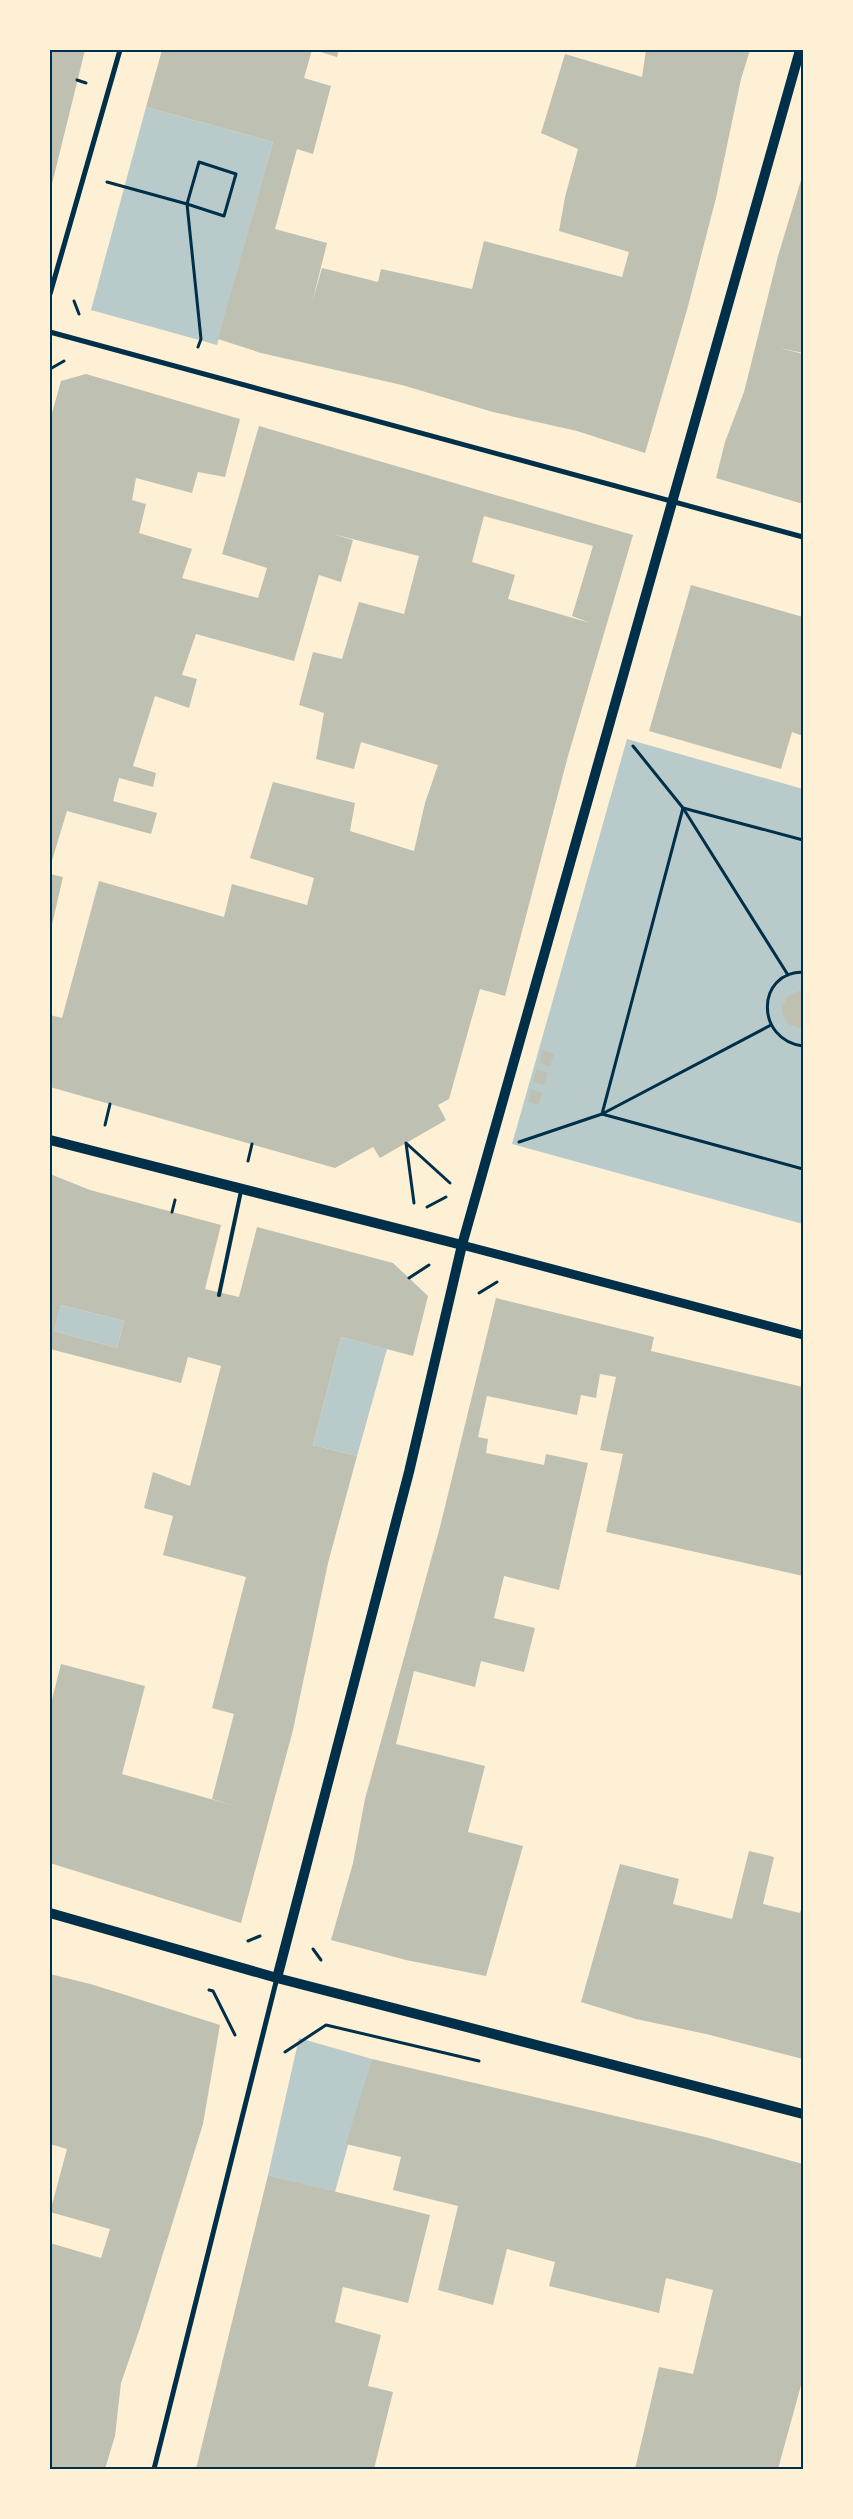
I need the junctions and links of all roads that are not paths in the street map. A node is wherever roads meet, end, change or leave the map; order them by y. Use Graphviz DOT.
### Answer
graph roads {
  1 [pos="120,50"];
  2 [pos="800,50"];
  3 [pos="50,294"];
  4 [pos="50,332"];
  5 [pos="673,501"];
  6 [pos="803,537"];
  7 [pos="50,1140"];
  8 [pos="242,1189"];
  9 [pos="462,1245"];
  10 [pos="219,1295"];
  11 [pos="803,1335"];
  12 [pos="50,1913"];
  13 [pos="277,1978"];
  14 [pos="803,2114"];
  15 [pos="154,2469"];
  1 -- 3 [label="street"];
  2 -- 5 [label="main road"];
  4 -- 5 [label="street"];
  5 -- 6 [label="street"];
  5 -- 9 [label="main road"];
  7 -- 8 [label="main road"];
  8 -- 9 [label="main road"];
  8 -- 10 [label="lane"];
  9 -- 11 [label="street"];
  9 -- 13 [label="main road"];
  12 -- 13 [label="main road"];
  13 -- 14 [label="main road"];
  13 -- 15 [label="street"];
}
